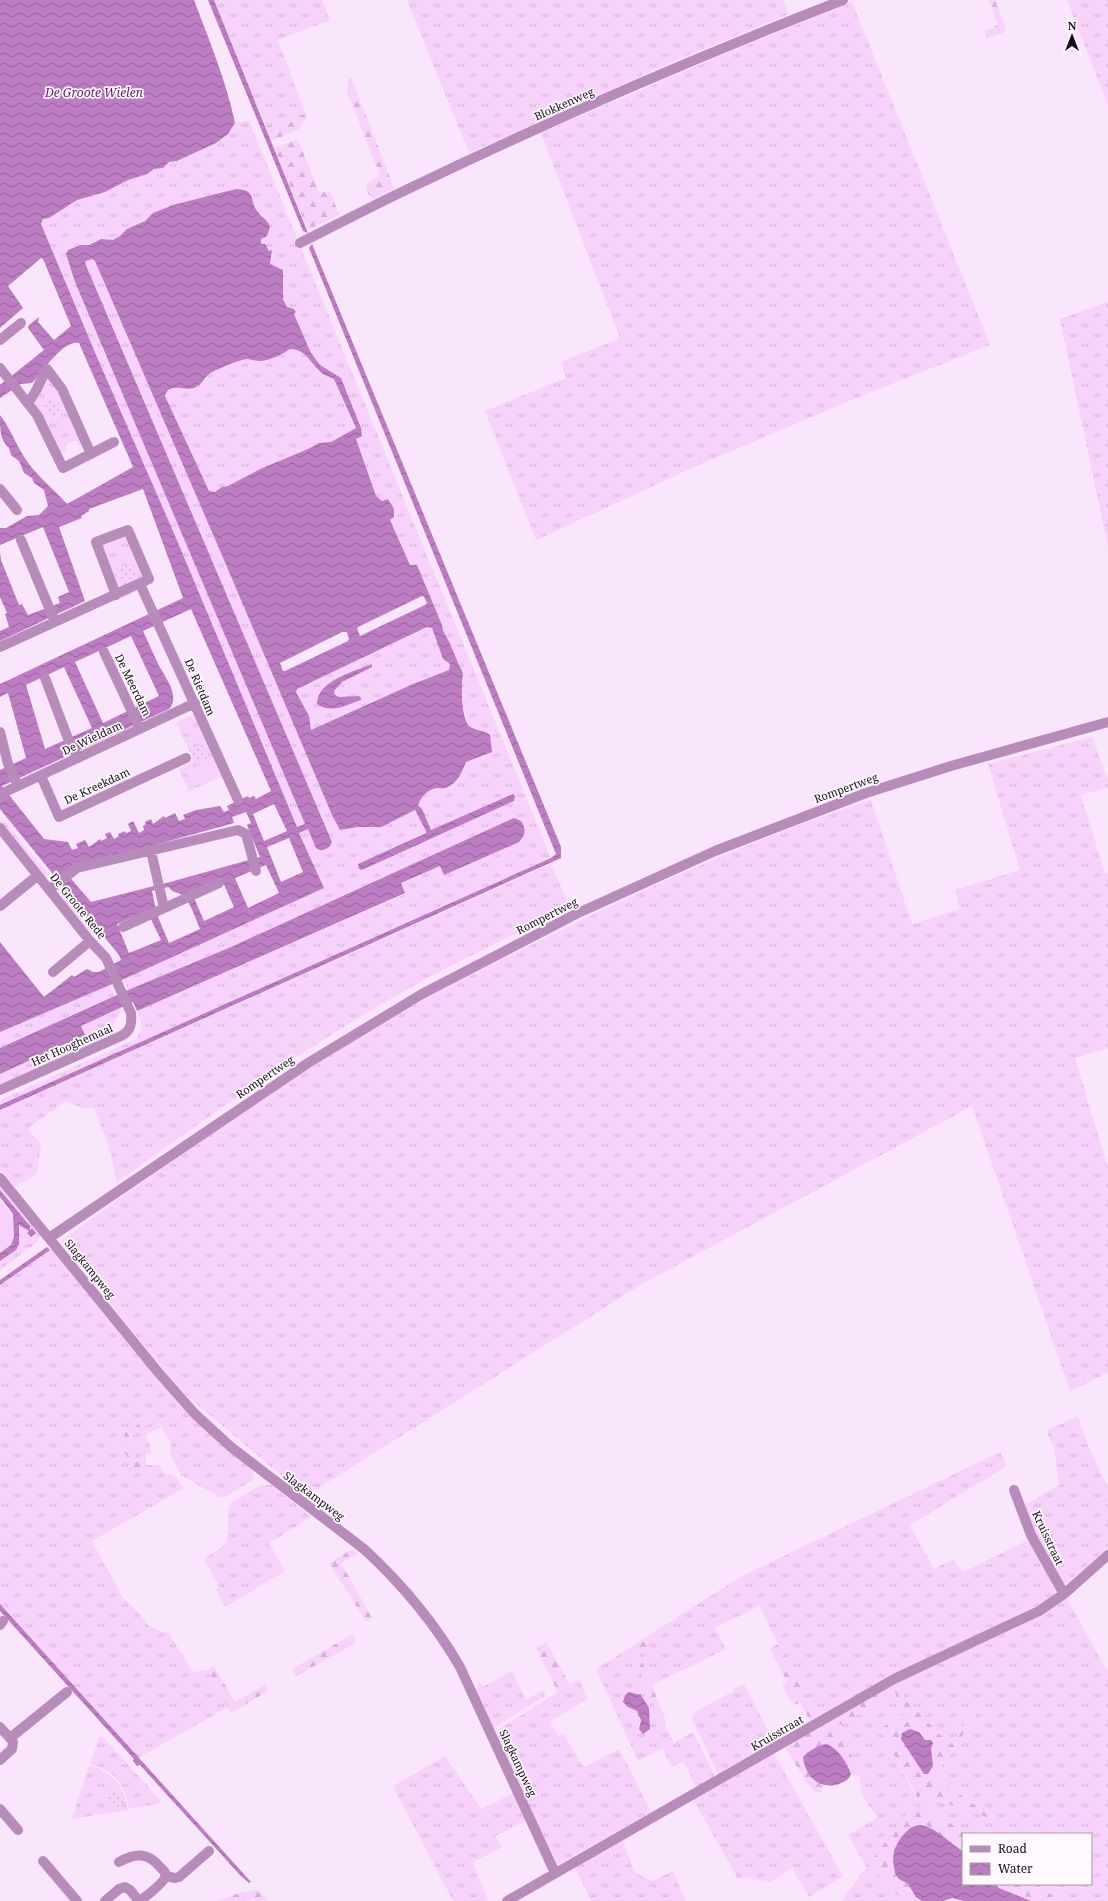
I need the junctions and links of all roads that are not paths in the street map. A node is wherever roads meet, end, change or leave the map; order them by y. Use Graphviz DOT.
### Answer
graph roads {
  1 [pos="843,0"];
  2 [pos="300,243"];
  3 [pos="21,323"];
  4 [pos="0,340"];
  5 [pos="0,368"];
  6 [pos="28,402"];
  7 [pos="114,442"];
  8 [pos="91,454"];
  9 [pos="0,489"];
  10 [pos="17,510"];
  11 [pos="21,540"];
  12 [pos="140,584"];
  13 [pos="116,595"];
  14 [pos="54,620"];
  15 [pos="0,647"];
  16 [pos="104,652"];
  17 [pos="46,678"];
  18 [pos="195,703"];
  19 [pos="1108,722"];
  20 [pos="139,727"];
  21 [pos="0,732"];
  22 [pos="0,752"];
  23 [pos="77,756"];
  24 [pos="186,758"];
  25 [pos="8,764"];
  26 [pos="41,776"];
  27 [pos="17,784"];
  28 [pos="4,795"];
  29 [pos="238,800"];
  30 [pos="0,828"];
  31 [pos="151,851"];
  32 [pos="256,871"];
  33 [pos="38,876"];
  34 [pos="219,883"];
  35 [pos="53,887"];
  36 [pos="0,906"];
  37 [pos="161,909"];
  38 [pos="123,927"];
  39 [pos="90,941"];
  40 [pos="53,972"];
  41 [pos="127,1005"];
  42 [pos="0,1090"];
  43 [pos="0,1178"];
  44 [pos="49,1238"];
  45 [pos="1014,1490"];
  46 [pos="1108,1554"];
  47 [pos="1064,1594"];
  48 [pos="67,1692"];
  49 [pos="0,1727"];
  50 [pos="10,1738"];
  51 [pos="0,1760"];
  52 [pos="0,1809"];
  53 [pos="18,1830"];
  54 [pos="209,1851"];
  55 [pos="43,1861"];
  56 [pos="119,1862"];
  57 [pos="555,1873"];
  58 [pos="166,1876"];
  59 [pos="77,1901"];
  60 [pos="105,1901"];
  61 [pos="140,1901"];
  62 [pos="507,1901"];
  1 -- 2 [label="street, Blokkenweg"];
  3 -- 4 [label="street"];
  5 -- 6 [label="street"];
  6 -- 8 [label="street"];
  6 -- 8 [label="street"];
  7 -- 8 [label="street"];
  9 -- 10 [label="street"];
  11 -- 14 [label="street"];
  12 -- 13 [label="street"];
  12 -- 13 [label="street"];
  12 -- 18 [label="street, De Rietdam"];
  13 -- 14 [label="street"];
  14 -- 15 [label="street"];
  16 -- 20 [label="street, De Meerdam"];
  17 -- 23 [label="street"];
  18 -- 20 [label="street, De Wieldam"];
  18 -- 29 [label="street, De Rietdam"];
  19 -- 44 [label="street, Rompertweg"];
  20 -- 23 [label="street, De Wieldam"];
  21 -- 25 [label="street"];
  22 -- 25 [label="street"];
  23 -- 26 [label="street, De Wieldam"];
  24 -- 26 [label="street, De Kreekdam"];
  25 -- 27 [label="street"];
  26 -- 27 [label="street, De Wieldam"];
  27 -- 28 [label="street, De Wieldam"];
  30 -- 33 [label="street, De Groote Rede"];
  31 -- 32 [label="street"];
  31 -- 35 [label="street"];
  31 -- 37 [label="street"];
  33 -- 35 [label="street, De Groote Rede"];
  33 -- 36 [label="street"];
  34 -- 37 [label="street"];
  35 -- 39 [label="street, De Groote Rede"];
  37 -- 38 [label="street"];
  39 -- 40 [label="street"];
  39 -- 41 [label="street, De Groote Rede"];
  41 -- 42 [label="street, Het Hooghemaal"];
  43 -- 44 [label="street, Slagkampweg"];
  44 -- 57 [label="street, Slagkampweg"];
  45 -- 47 [label="street, Kruisstraat"];
  46 -- 47 [label="street, Kruisstraat"];
  47 -- 57 [label="street, Kruisstraat"];
  48 -- 50 [label="street"];
  49 -- 50 [label="street"];
  50 -- 51 [label="street"];
  52 -- 53 [label="street"];
  54 -- 58 [label="street"];
  55 -- 59 [label="street"];
  56 -- 58 [label="street"];
  57 -- 62 [label="street, Kruisstraat"];
  58 -- 61 [label="street"];
  60 -- 61 [label="street"];
}
